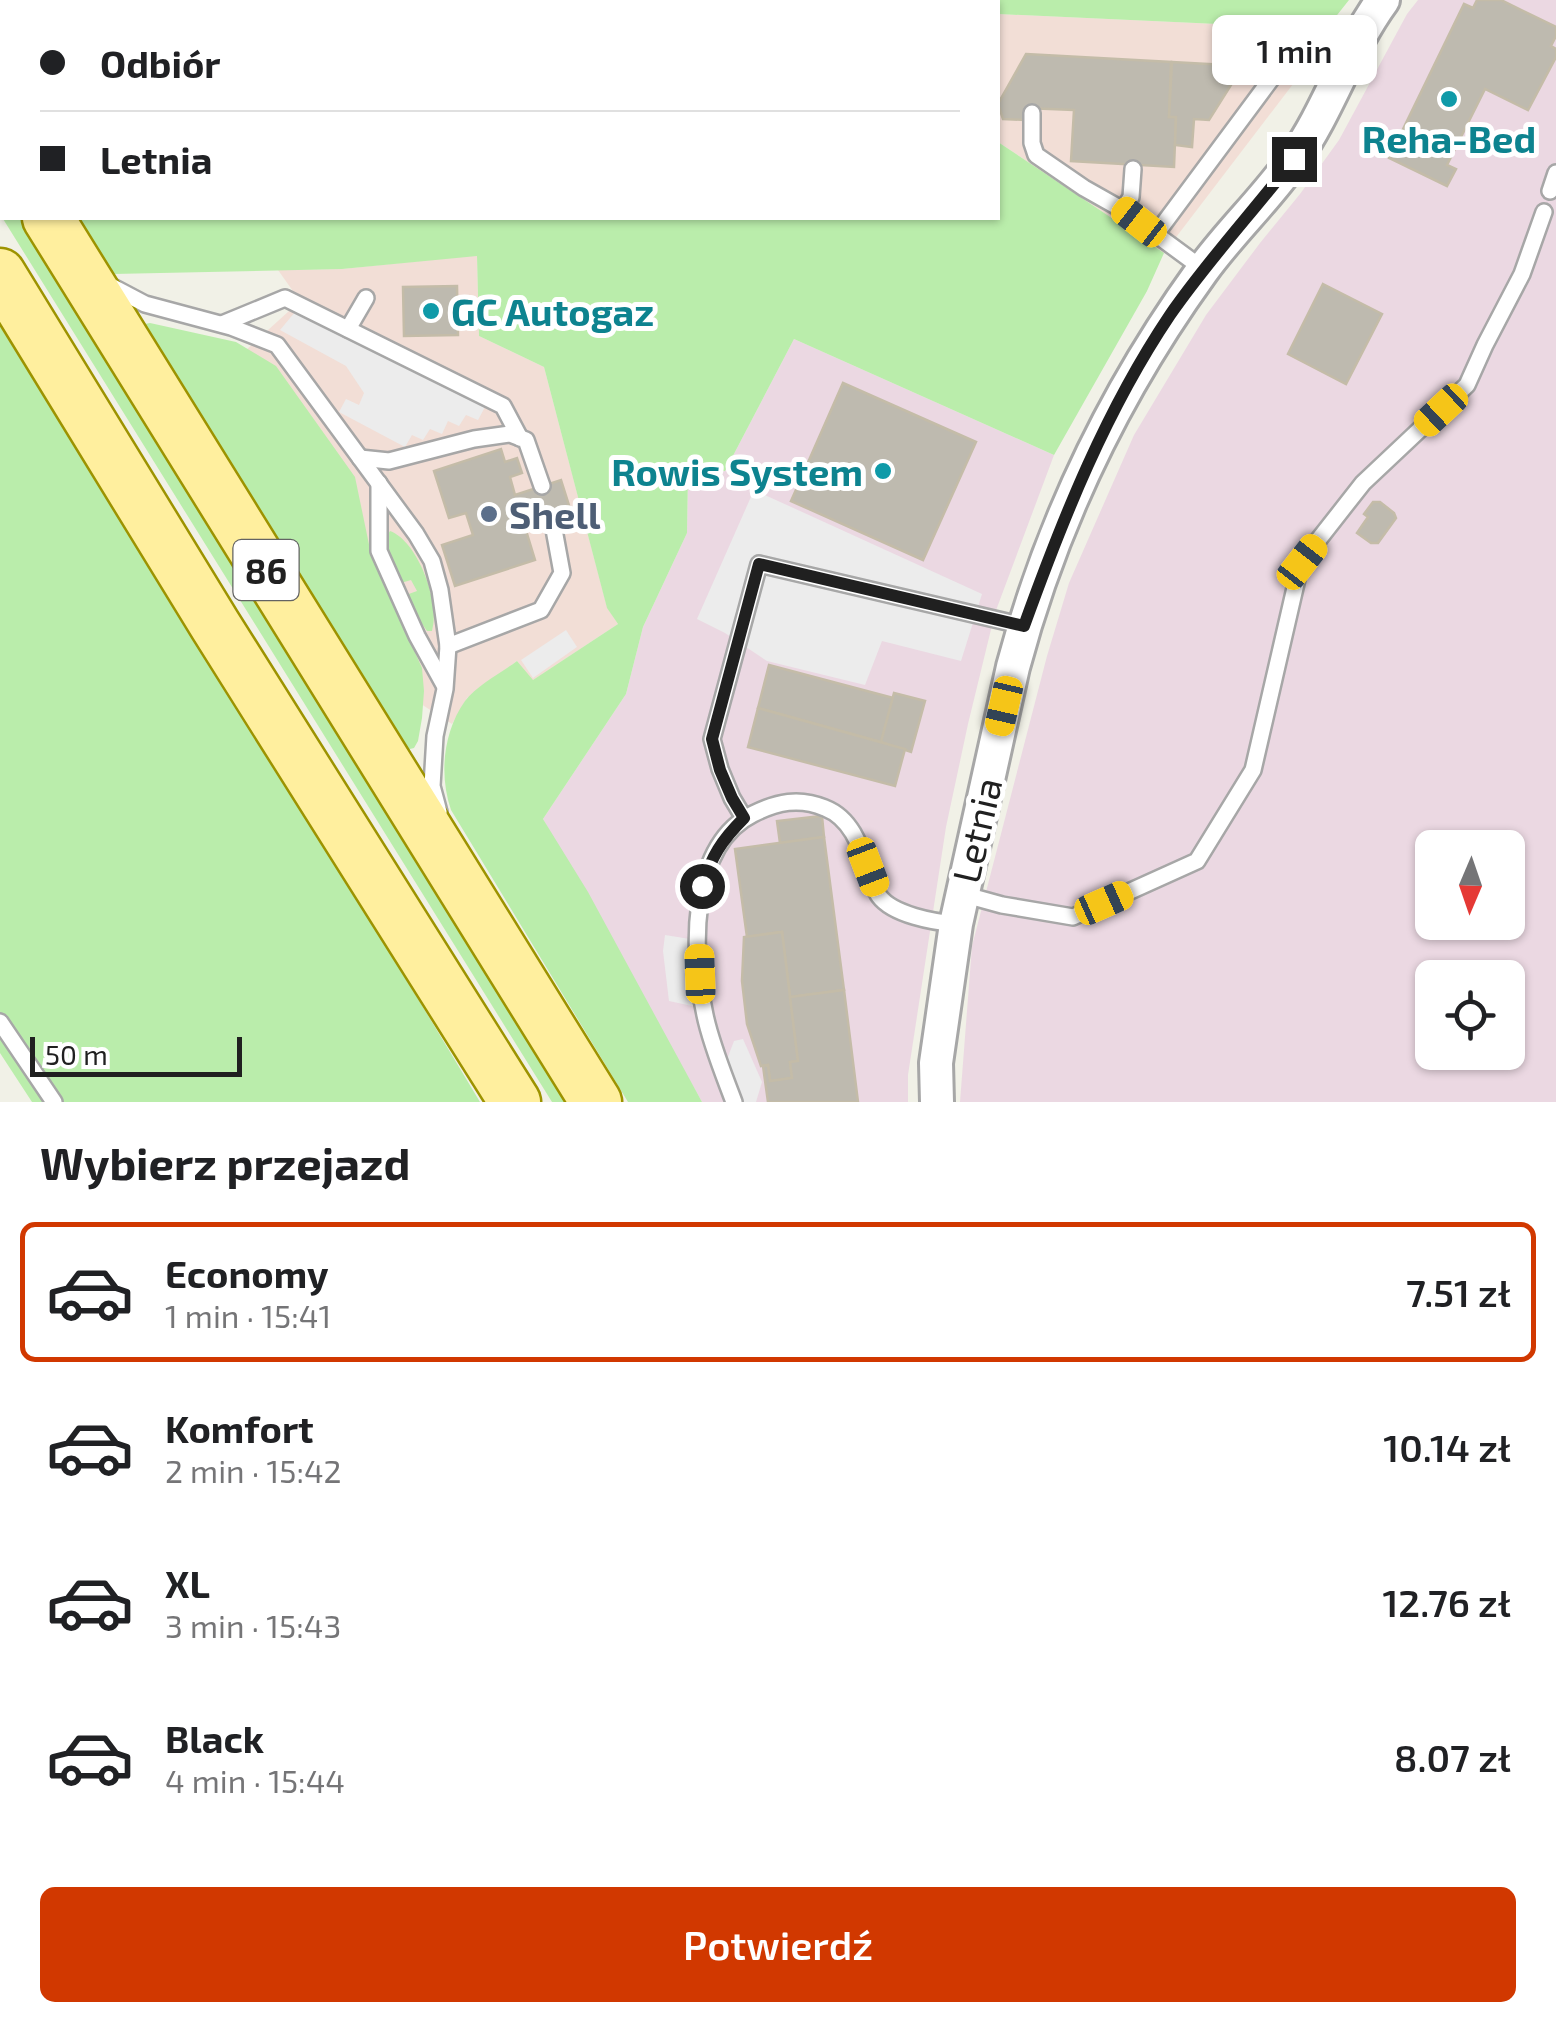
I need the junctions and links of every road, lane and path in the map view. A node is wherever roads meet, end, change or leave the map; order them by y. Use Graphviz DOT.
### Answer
graph roads {
  1 [pos="1383,0"];
  2 [pos="1268,37"];
  3 [pos="1032,113"];
  4 [pos="1132,169"];
  5 [pos="1556,173"];
  6 [pos="1550,191"];
  7 [pos="1123,210"];
  8 [pos="1544,212"];
  9 [pos="49,220"];
  10 [pos="1156,234"];
  11 [pos="1203,269"];
  12 [pos="80,271"];
  13 [pos="0,274"];
  14 [pos="366,298"];
  15 [pos="222,324"];
  16 [pos="348,329"];
  17 [pos="520,438"];
  18 [pos="360,458"];
  19 [pos="379,483"];
  20 [pos="542,486"];
  21 [pos="554,524"];
  22 [pos="1024,626"];
  23 [pos="448,646"];
  24 [pos="446,688"];
  25 [pos="744,818"];
  26 [pos="453,869"];
  27 [pos="959,909"];
  28 [pos="0,1022"];
  29 [pos="54,1102"];
  30 [pos="515,1102"];
  31 [pos="596,1102"];
  32 [pos="734,1102"];
  33 [pos="936,1102"];
  1 -- 11 [label="street, Letnia"];
  2 -- 10 [label="lane"];
  3 -- 7 [label="lane"];
  4 -- 7 [label="lane"];
  5 -- 6 [label="lane"];
  7 -- 10 [label="lane"];
  8 -- 27 [label="lane"];
  9 -- 12 [label="main road, 86"];
  10 -- 11 [label="lane"];
  11 -- 22 [label="street, Letnia"];
  12 -- 15 [label="lane"];
  12 -- 26 [label="main road, 86"];
  13 -- 30 [label="main road, 86"];
  14 -- 16 [label="lane"];
  15 -- 16 [label="lane"];
  15 -- 18 [label="lane"];
  16 -- 17 [label="lane"];
  17 -- 18 [label="lane"];
  17 -- 20 [label="lane"];
  18 -- 19 [label="lane"];
  19 -- 23 [label="lane"];
  19 -- 24 [label="lane"];
  21 -- 23 [label="lane"];
  22 -- 25 [label="lane"];
  22 -- 27 [label="street, Letnia"];
  23 -- 24 [label="lane"];
  24 -- 26 [label="lane"];
  25 -- 27 [label="lane"];
  25 -- 32 [label="lane"];
  26 -- 31 [label="main road, 86"];
  27 -- 33 [label="street, Letnia"];
  28 -- 29 [label="lane"];
}
